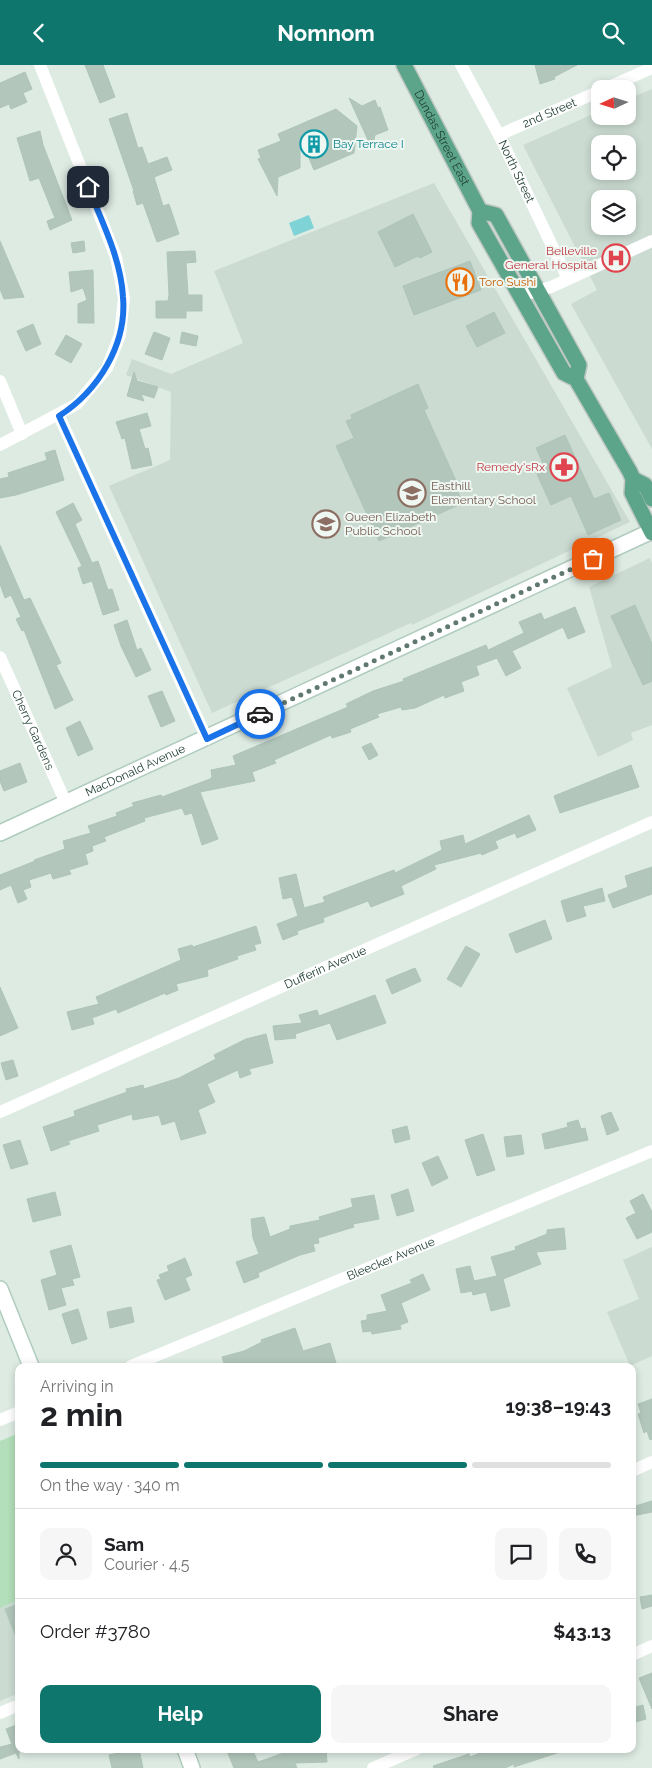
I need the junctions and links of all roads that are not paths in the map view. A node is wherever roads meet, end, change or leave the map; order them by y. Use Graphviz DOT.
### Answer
graph roads {
  1 [pos="40,65"];
  2 [pos="404,65"];
  3 [pos="461,65"];
  4 [pos="652,68"];
  5 [pos="625,80"];
  6 [pos="591,95"];
  7 [pos="499,135"];
  8 [pos="480,211"];
  9 [pos="652,241"];
  10 [pos="568,279"];
  11 [pos="537,291"];
  12 [pos="520,296"];
  13 [pos="576,379"];
  14 [pos="0,381"];
  15 [pos="59,416"];
  16 [pos="22,434"];
  17 [pos="0,445"];
  18 [pos="633,479"];
  19 [pos="652,499"];
  20 [pos="652,532"];
  21 [pos="0,657"];
  22 [pos="207,739"];
  23 [pos="66,803"];
  24 [pos="652,822"];
  25 [pos="0,833"];
  26 [pos="0,1112"];
  27 [pos="652,1151"];
  28 [pos="0,1289"];
  29 [pos="30,1363"];
  30 [pos="137,1363"];
  31 [pos="15,1414"];
  32 [pos="0,1420"];
  33 [pos="652,1462"];
  34 [pos="636,1469"];
  35 [pos="652,1646"];
  36 [pos="636,1653"];
  37 [pos="15,1707"];
  38 [pos="0,1713"];
  39 [pos="186,1753"];
  40 [pos="408,1753"];
  41 [pos="192,1768"];
  42 [pos="372,1768"];
  1 -- 15 [label="street"];
  2 -- 8 [label="main road, Dundas Street East"];
  3 -- 7 [label="street, North Street"];
  4 -- 5 [label="street"];
  6 -- 7 [label="street, 2nd Street"];
  7 -- 10 [label="street, North Street"];
  8 -- 11 [label="main road, Dundas Street East"];
  8 -- 12 [label="main road, Dundas Street East"];
  9 -- 10 [label="street"];
  10 -- 11 [label="street"];
  11 -- 12 [label="street"];
  11 -- 13 [label="main road, Dundas Street East"];
  12 -- 13 [label="main road, Dundas Street East"];
  13 -- 18 [label="main road, Dundas Street East"];
  14 -- 16 [label="street"];
  15 -- 16 [label="street"];
  15 -- 22 [label="street"];
  16 -- 17 [label="street"];
  18 -- 19 [label="main road, Dundas Street East"];
  18 -- 20 [label="main road, Dundas Street East"];
  20 -- 22 [label="street, MacDonald Avenue"];
  21 -- 23 [label="street, Cherry Gardens"];
  22 -- 23 [label="street, MacDonald Avenue"];
  23 -- 25 [label="street, MacDonald Avenue"];
  24 -- 26 [label="street, Dufferin Avenue"];
  27 -- 30 [label="street, Bleecker Avenue"];
  28 -- 29 [label="street"];
  31 -- 32 [label="street"];
  33 -- 34 [label="street"];
  35 -- 36 [label="street"];
  37 -- 38 [label="street"];
  39 -- 41 [label="street"];
  40 -- 42 [label="street"];
}
